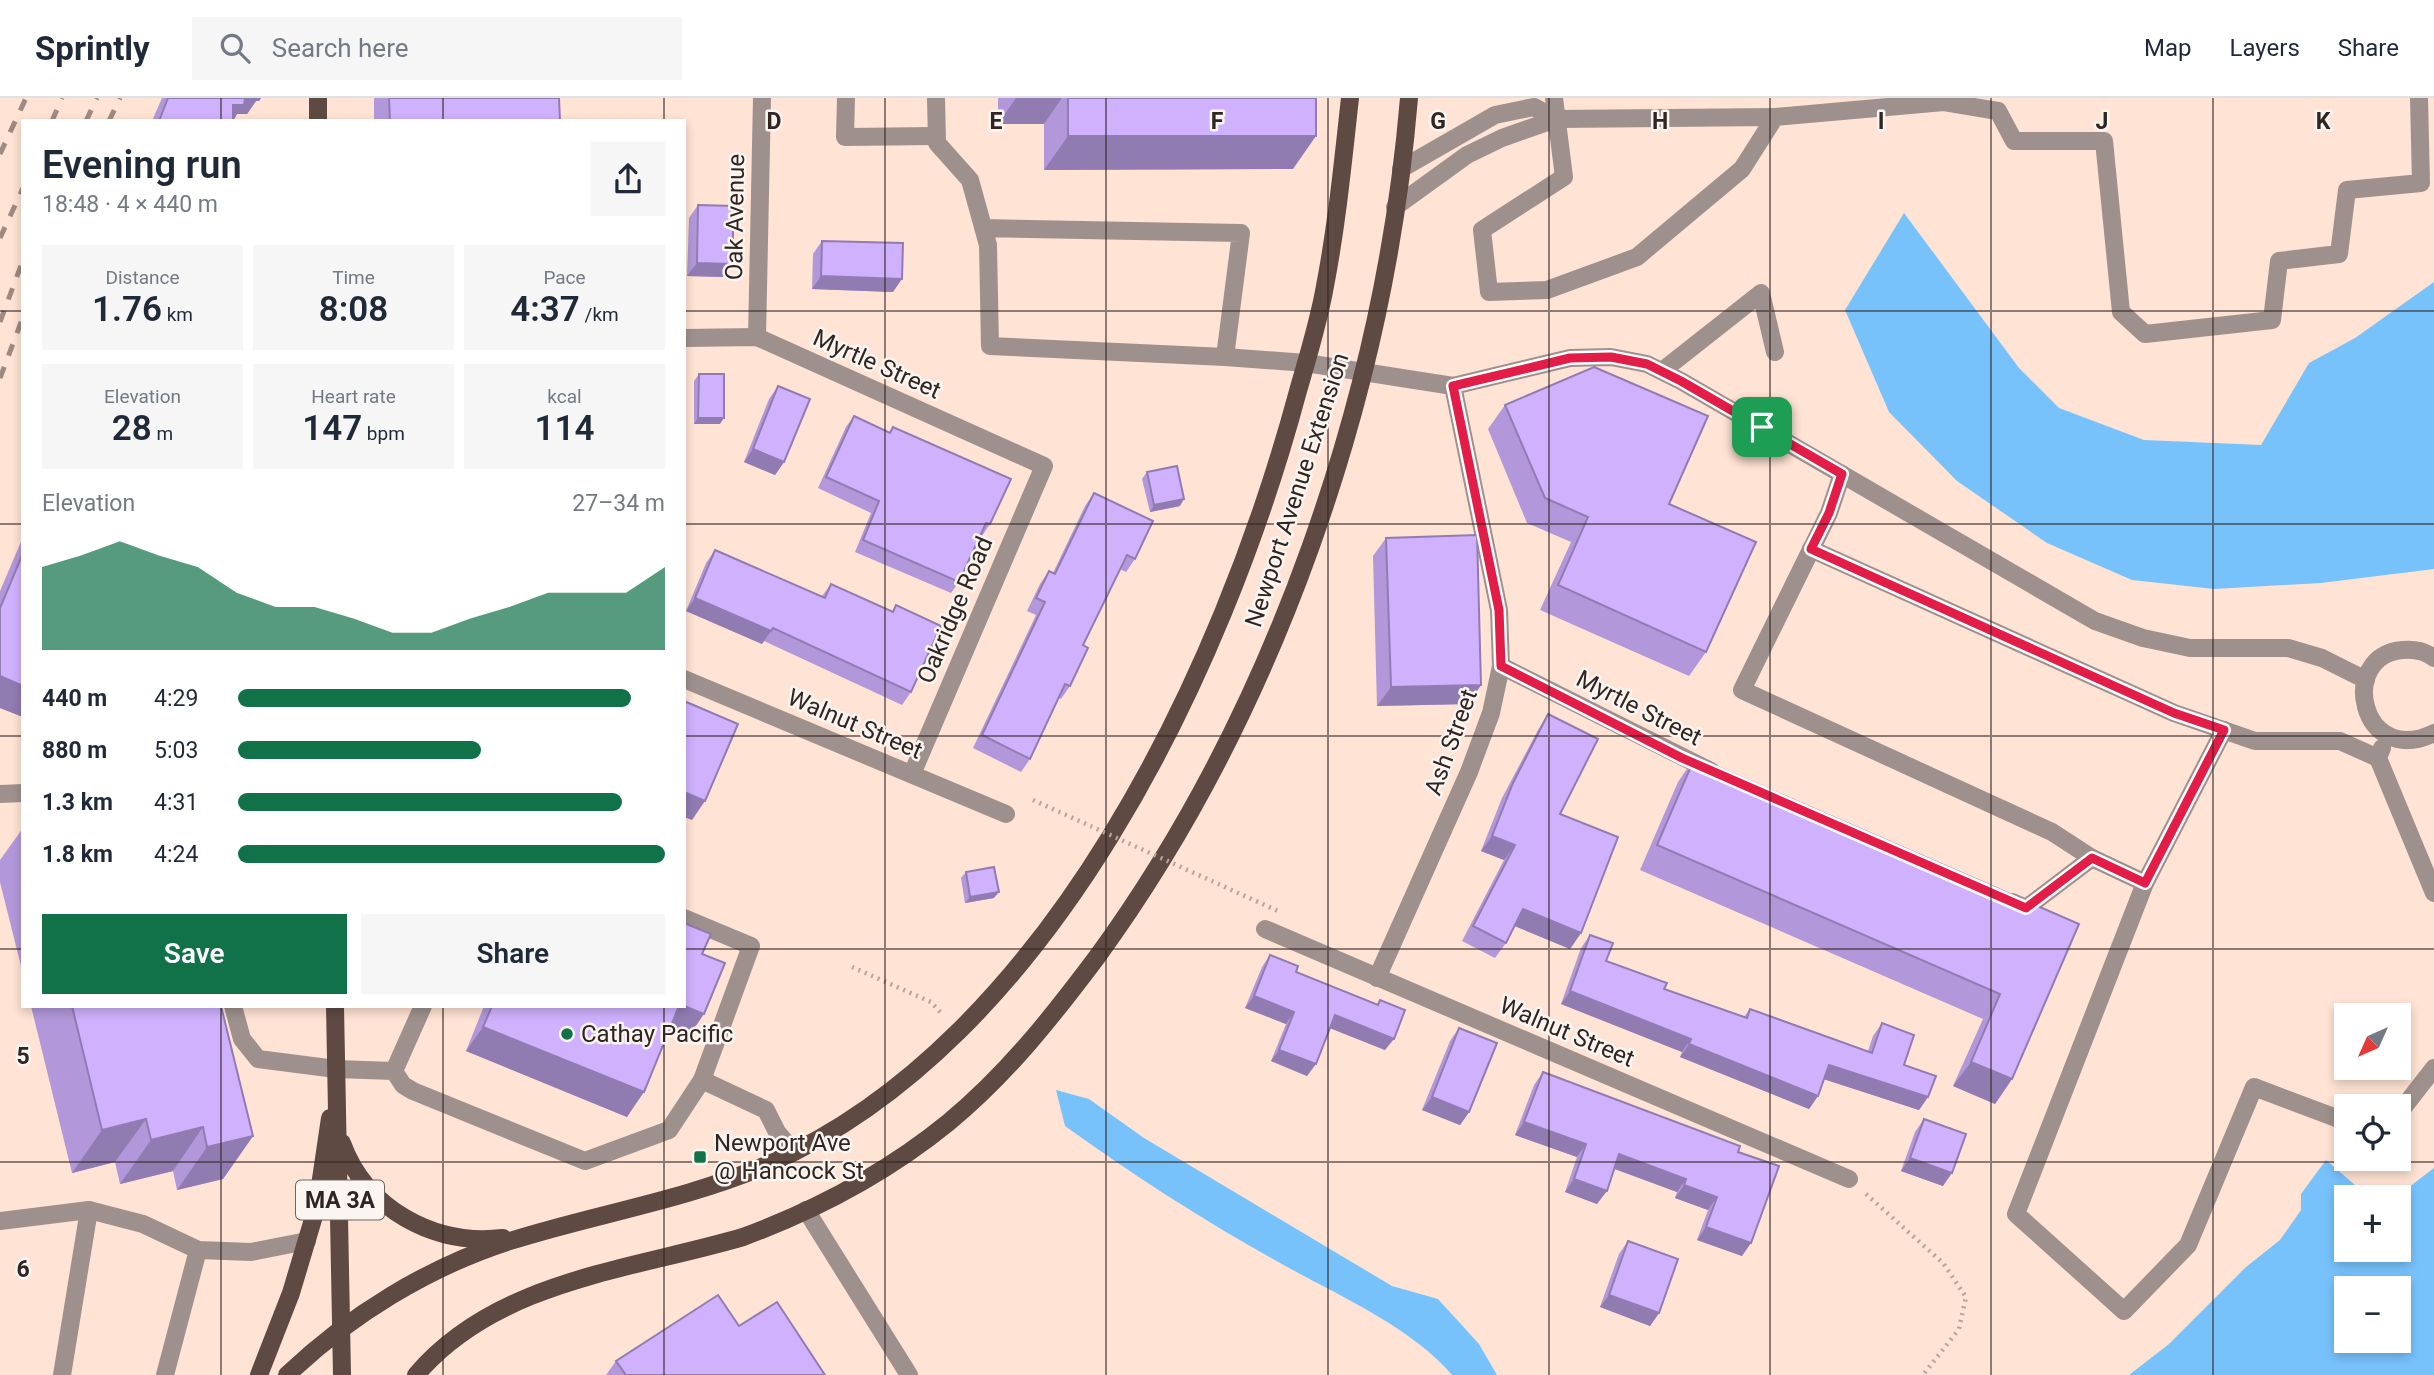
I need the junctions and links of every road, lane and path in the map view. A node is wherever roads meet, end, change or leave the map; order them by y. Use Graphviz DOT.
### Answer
graph roads {
  1 [pos="318,98"];
  2 [pos="762,98"];
  3 [pos="846,98"];
  4 [pos="936,98"];
  5 [pos="1350,98"];
  6 [pos="1409,98"];
  7 [pos="1554,98"];
  8 [pos="2419,98"];
  9 [pos="1775,117"];
  10 [pos="318,119"];
  11 [pos="1556,119"];
  12 [pos="936,135"];
  13 [pos="1401,169"];
  14 [pos="1395,207"];
  15 [pos="983,228"];
  16 [pos="757,337"];
  17 [pos="686,338"];
  18 [pos="1775,352"];
  19 [pos="1225,357"];
  20 [pos="1306,363"];
  21 [pos="1364,371"];
  22 [pos="1662,371"];
  23 [pos="1453,386"];
  24 [pos="1044,466"];
  25 [pos="1842,474"];
  26 [pos="1811,549"];
  27 [pos="2434,658"];
  28 [pos="1501,666"];
  29 [pos="686,679"];
  30 [pos="2366,680"];
  31 [pos="2224,730"];
  32 [pos="2434,733"];
  33 [pos="2388,735"];
  34 [pos="2378,758"];
  35 [pos="912,774"];
  36 [pos="1733,781"];
  37 [pos="1033,800"];
  38 [pos="1006,814"];
  39 [pos="2092,858"];
  40 [pos="2145,883"];
  41 [pos="2434,893"];
  42 [pos="2000,897"];
  43 [pos="1278,911"];
  44 [pos="686,919"];
  45 [pos="1265,929"];
  46 [pos="852,967"];
  47 [pos="1377,978"];
  48 [pos="234,1008"];
  49 [pos="335,1008"];
  50 [pos="422,1008"];
  51 [pos="945,1017"];
  52 [pos="2434,1068"];
  53 [pos="336,1069"];
  54 [pos="394,1071"];
  55 [pos="702,1080"];
  56 [pos="2411,1098"];
  57 [pos="2334,1117"];
  58 [pos="338,1133"];
  59 [pos="794,1152"];
  60 [pos="1850,1179"];
  61 [pos="89,1210"];
  62 [pos="806,1210"];
  63 [pos="0,1221"];
  64 [pos="538,1233"];
  65 [pos="307,1241"];
  66 [pos="198,1250"];
  67 [pos="342,1330"];
  68 [pos="62,1375"];
  69 [pos="165,1375"];
  70 [pos="259,1375"];
  71 [pos="287,1375"];
  72 [pos="342,1375"];
  73 [pos="416,1375"];
  74 [pos="909,1375"];
  75 [pos="1923,1375"];
  1 -- 10 [label="main road"];
  2 -- 16 [label="street, Oak Avenue"];
  3 -- 12 [label="street"];
  4 -- 12 [label="street"];
  5 -- 20 [label="main road, Newport Avenue Extension"];
  6 -- 13 [label="main road, Newport Avenue Extension"];
  7 -- 11 [label="street"];
  8 -- 9 [label="street"];
  9 -- 11 [label="street"];
  9 -- 11 [label="street"];
  11 -- 13 [label="street"];
  11 -- 14 [label="street"];
  12 -- 15 [label="street"];
  13 -- 14 [label="main road, Newport Avenue Extension"];
  14 -- 21 [label="main road, Newport Avenue Extension"];
  15 -- 19 [label="street"];
  15 -- 19 [label="street"];
  16 -- 17 [label="street, Myrtle Street"];
  16 -- 24 [label="street, Myrtle Street"];
  18 -- 22 [label="street"];
  19 -- 20 [label="street"];
  20 -- 21 [label="street"];
  20 -- 59 [label="main road, Newport Avenue Extension"];
  21 -- 23 [label="street"];
  21 -- 62 [label="main road, Newport Avenue Extension"];
  22 -- 23 [label="street"];
  22 -- 25 [label="street"];
  23 -- 28 [label="street, Ash Street"];
  24 -- 35 [label="street, Oakridge Road"];
  25 -- 26 [label="street"];
  25 -- 30 [label="street"];
  26 -- 31 [label="street"];
  26 -- 39 [label="street"];
  27 -- 30 [label="street"];
  28 -- 36 [label="street, Myrtle Street"];
  28 -- 47 [label="street, Ash Street"];
  29 -- 35 [label="street, Walnut Street"];
  30 -- 33 [label="street"];
  31 -- 34 [label="street"];
  31 -- 40 [label="street"];
  32 -- 33 [label="street"];
  33 -- 34 [label="street"];
  34 -- 41 [label="street"];
  35 -- 38 [label="street, Walnut Street"];
  37 -- 43 [label="path, bridge"];
  39 -- 40 [label="street"];
  39 -- 42 [label="street"];
  40 -- 57 [label="street"];
  44 -- 55 [label="street"];
  45 -- 47 [label="street, Walnut Street"];
  46 -- 51 [label="path"];
  47 -- 60 [label="street, Walnut Street"];
  48 -- 53 [label="street"];
  49 -- 53 [label="main road, MA 3A"];
  50 -- 54 [label="street"];
  52 -- 56 [label="street"];
  53 -- 54 [label="street"];
  53 -- 58 [label="main road, MA 3A"];
  53 -- 65 [label="main road, MA 3A"];
  54 -- 55 [label="street"];
  55 -- 59 [label="street"];
  58 -- 64 [label="main road"];
  58 -- 67 [label="main road, MA 3A"];
  59 -- 64 [label="main road, Newport Avenue Extension"];
  60 -- 75 [label="path"];
  61 -- 63 [label="street"];
  61 -- 66 [label="street"];
  61 -- 68 [label="street"];
  62 -- 73 [label="main road, Newport Avenue Extension"];
  62 -- 74 [label="street"];
  64 -- 67 [label="main road, Newport Avenue Extension"];
  65 -- 66 [label="street"];
  65 -- 70 [label="main road, MA 3A"];
  66 -- 69 [label="street"];
  67 -- 71 [label="main road, Newport Avenue Extension"];
  67 -- 72 [label="main road, MA 3A"];
}
